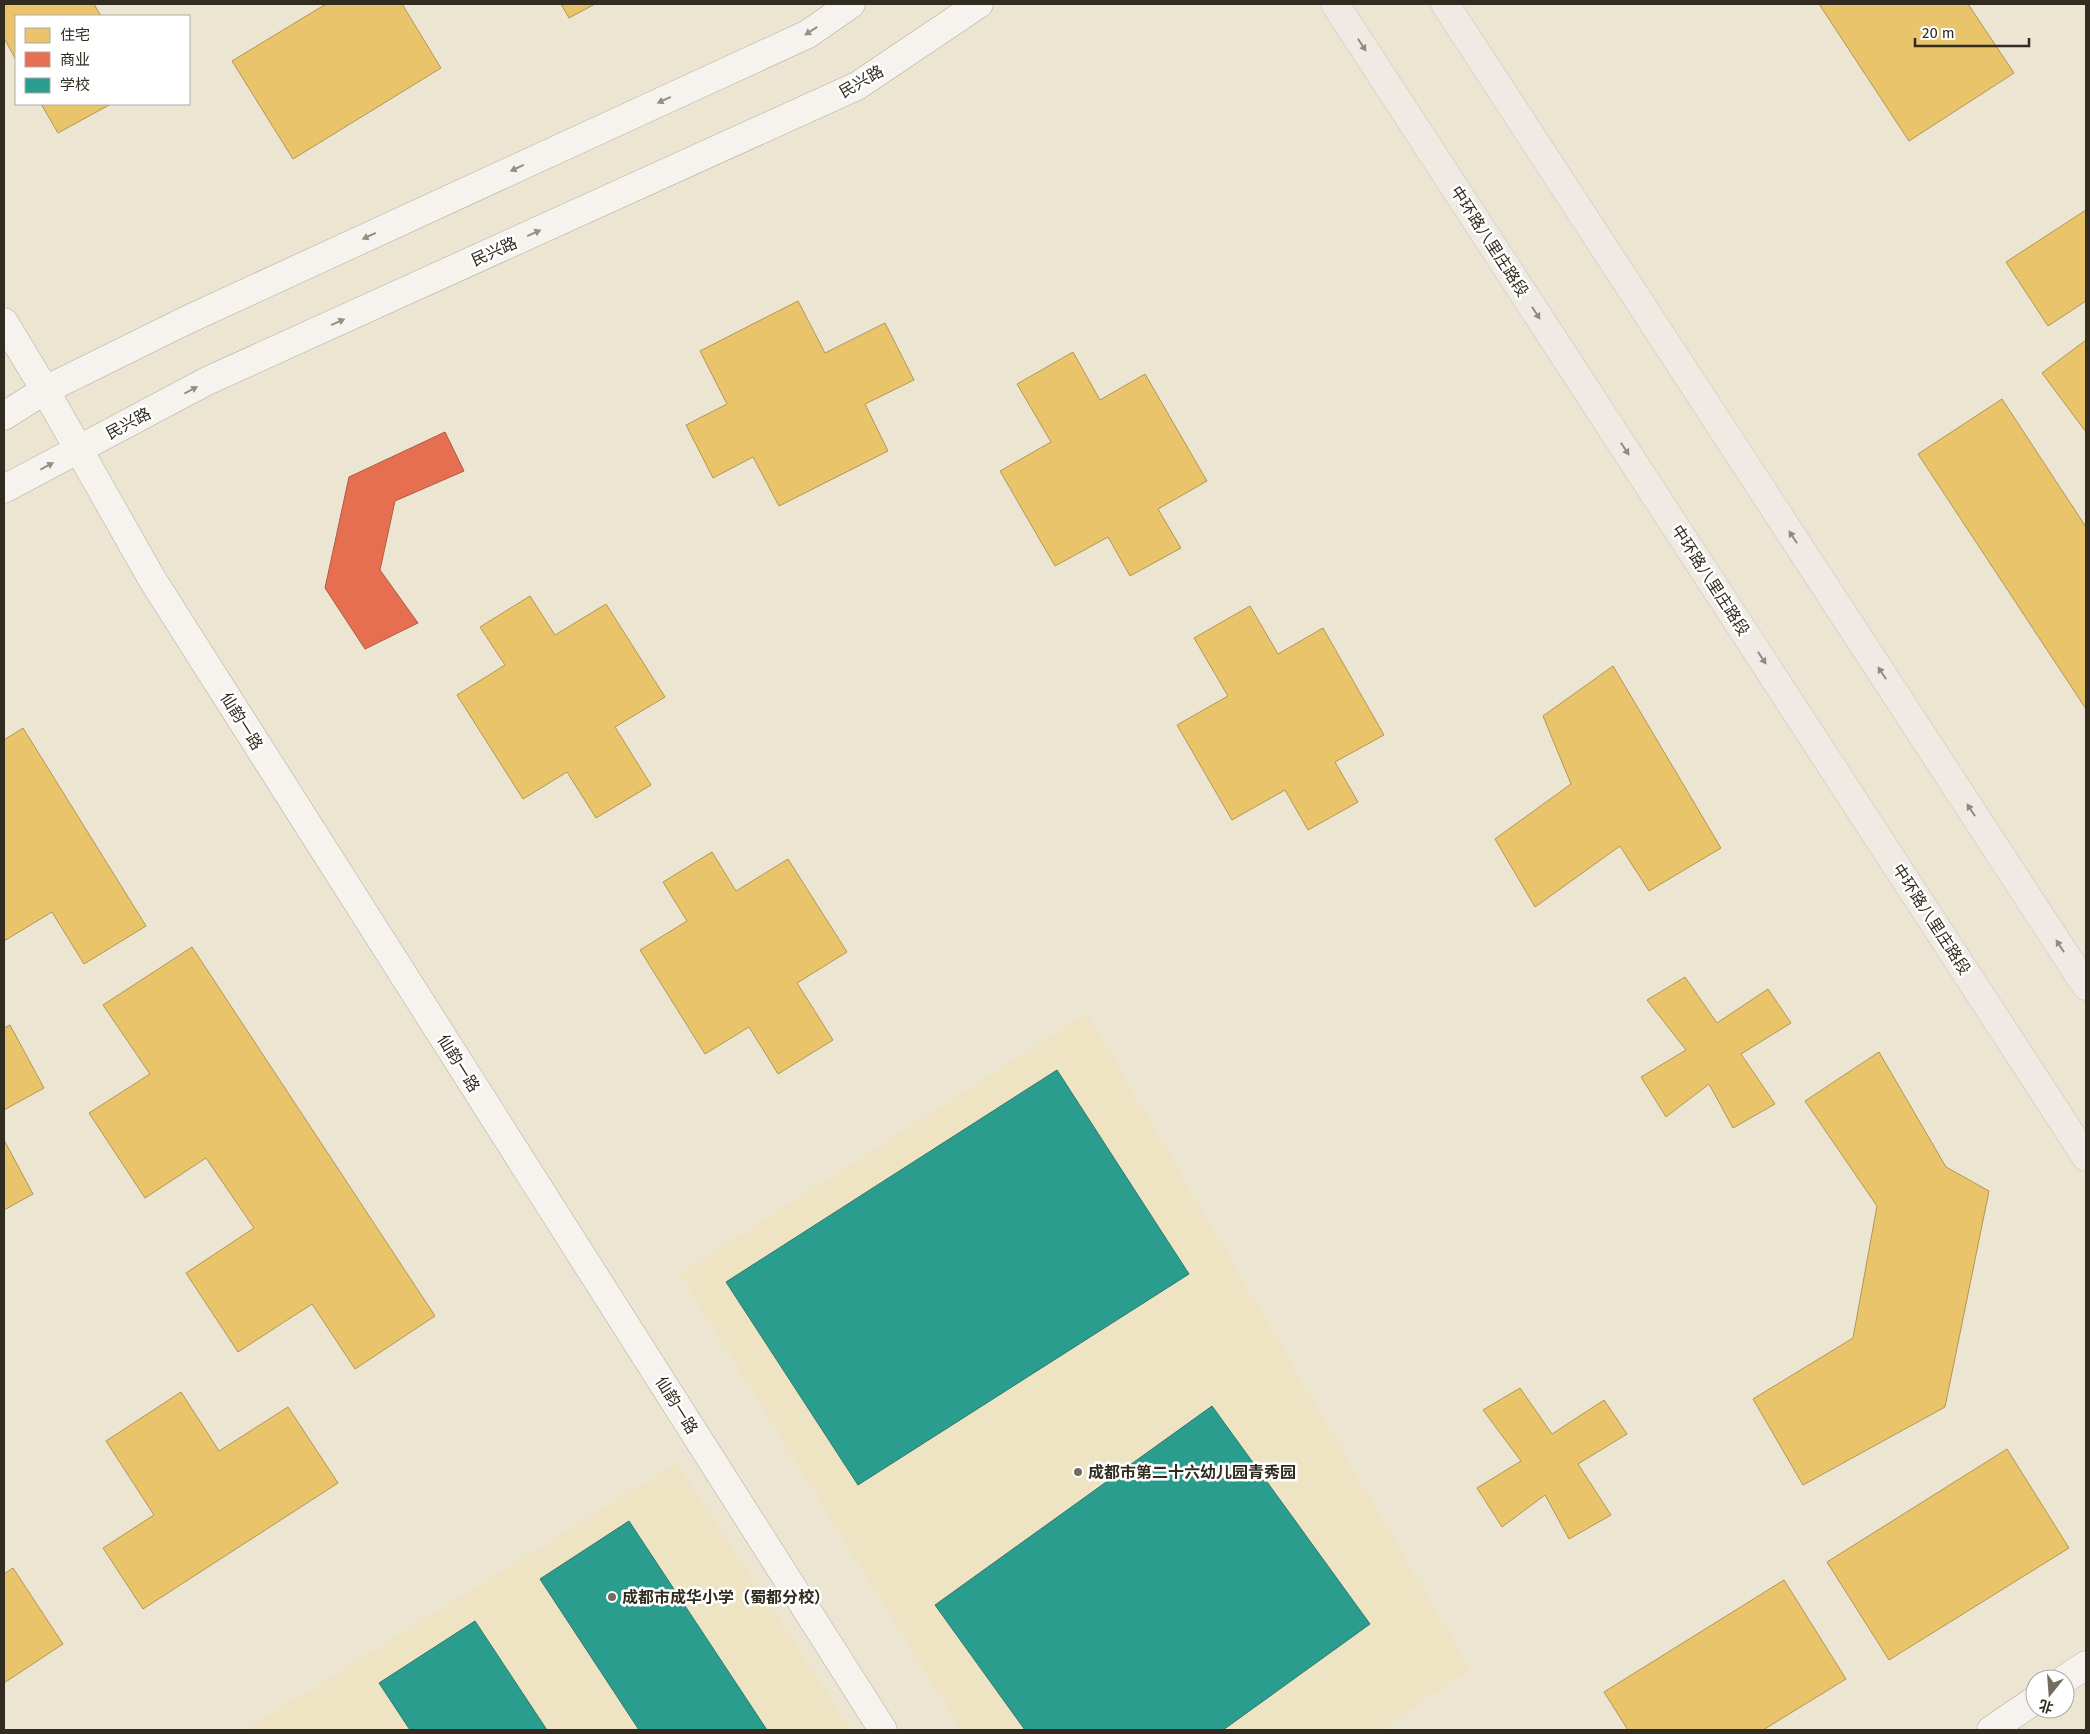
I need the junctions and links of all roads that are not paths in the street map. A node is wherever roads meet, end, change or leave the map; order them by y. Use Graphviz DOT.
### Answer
graph roads {
  1 [pos="851,4"];
  2 [pos="979,4"];
  3 [pos="1335,4"];
  4 [pos="1445,4"];
  5 [pos="4,322"];
  6 [pos="45,390"];
  7 [pos="4,416"];
  8 [pos="78,450"];
  9 [pos="4,489"];
  10 [pos="2086,986"];
  11 [pos="2086,1156"];
  12 [pos="2086,1665"];
  13 [pos="2075,1672"];
  14 [pos="2025,1707"];
  15 [pos="884,1730"];
  16 [pos="1991,1730"];
  1 -- 6 [label="street, one-way"];
  8 -- 2 [label="street, 民兴路, one-way"];
  3 -- 11 [label="main road, 中环路八里庄路段, one-way"];
  10 -- 4 [label="main road, one-way"];
  5 -- 6 [label="street, 仙韵一路"];
  6 -- 7 [label="street"];
  6 -- 8 [label="street, 仙韵一路"];
  9 -- 8 [label="street, 民兴路, one-way"];
  8 -- 15 [label="street, 仙韵一路"];
  12 -- 13 [label="street"];
  14 -- 16 [label="street"];
}
